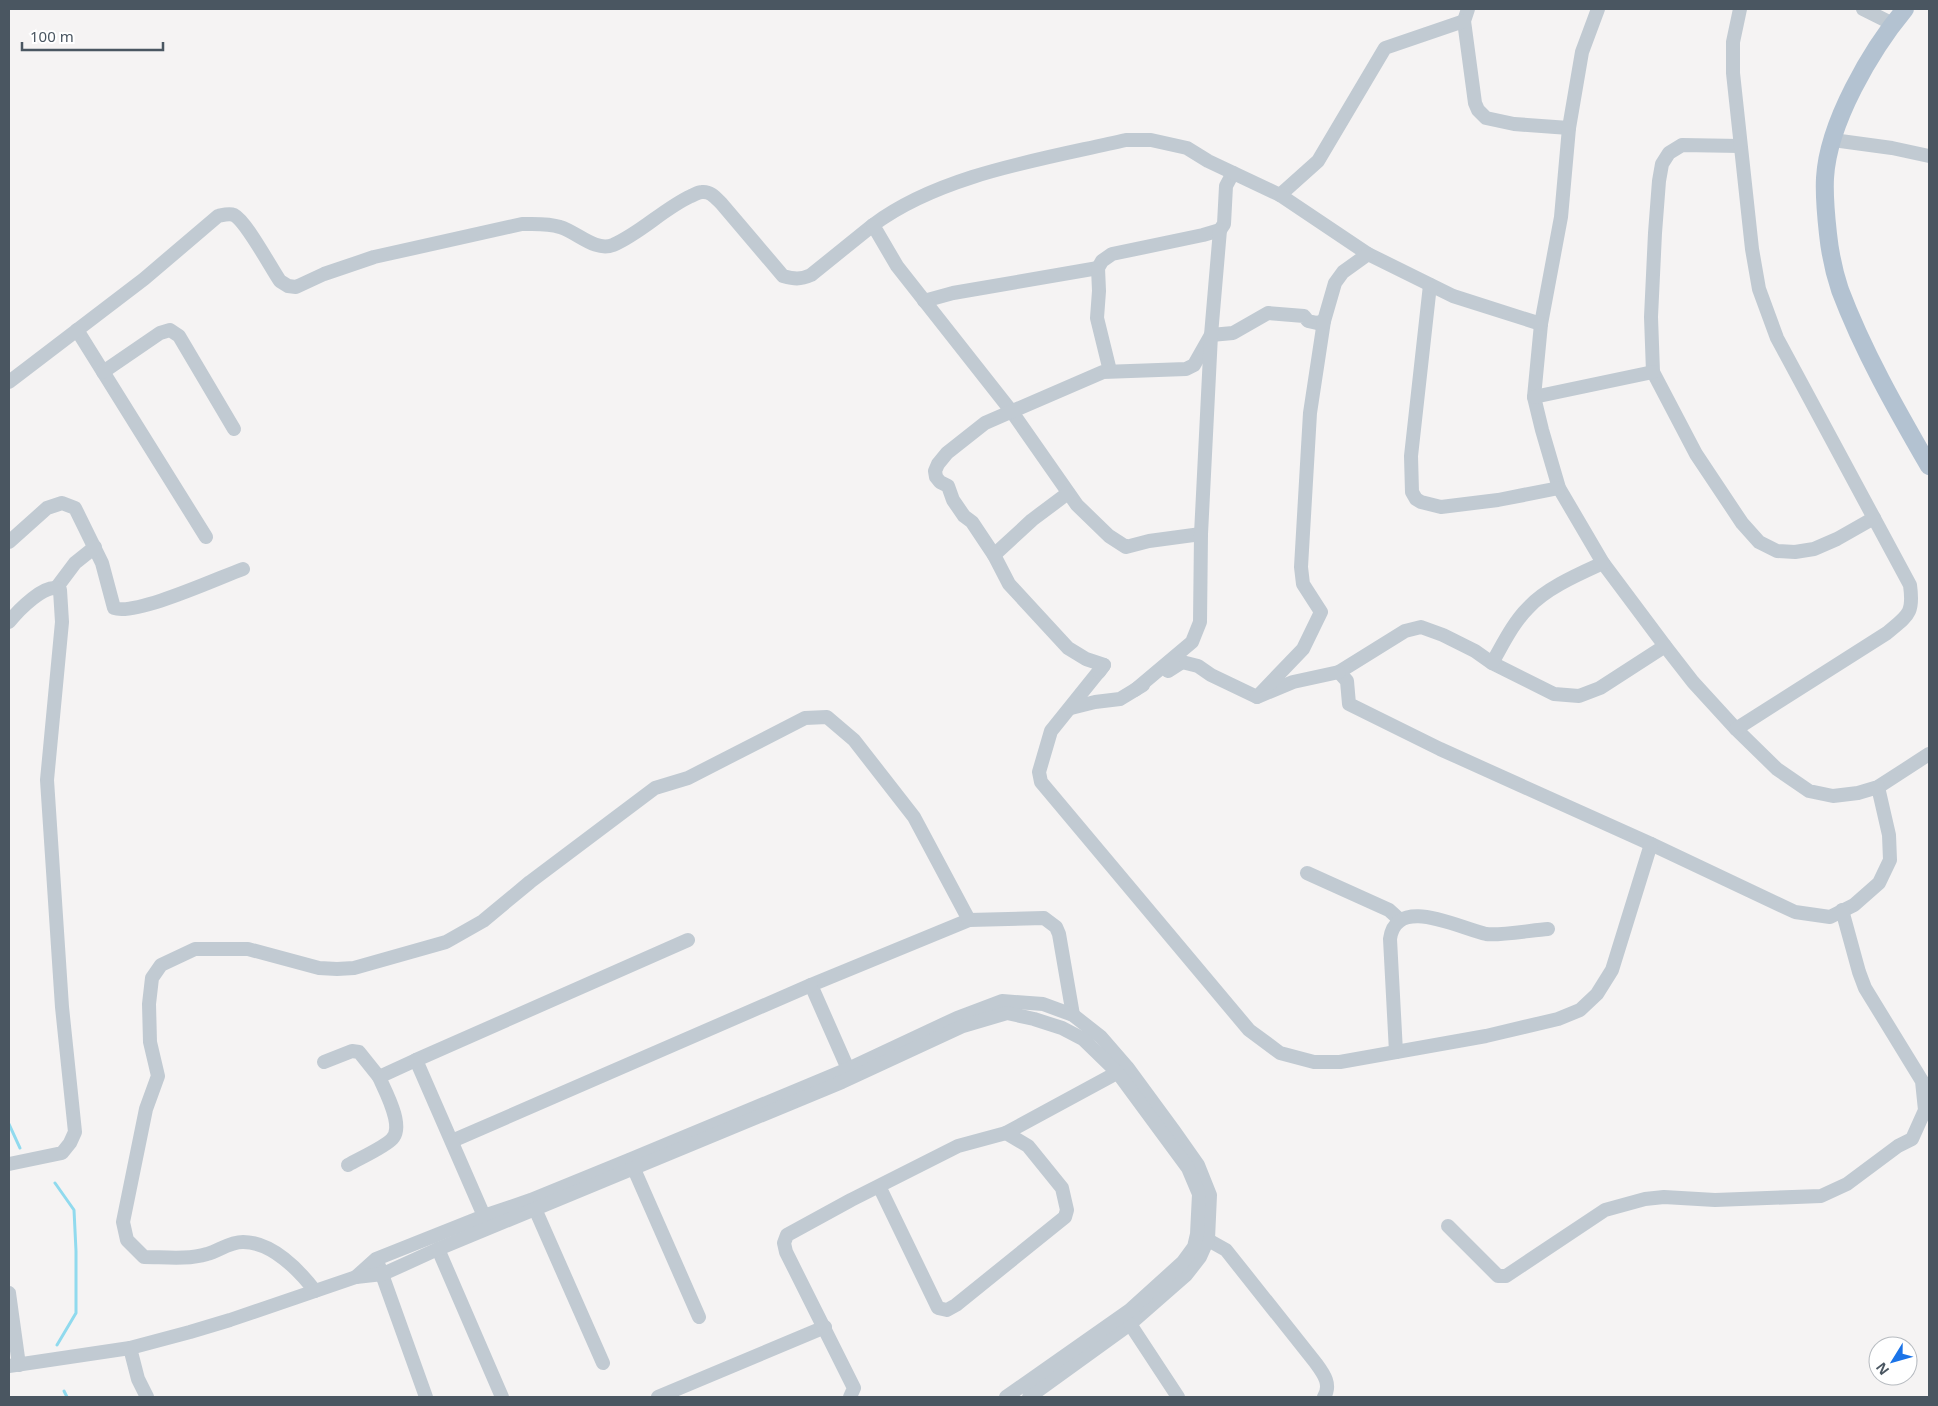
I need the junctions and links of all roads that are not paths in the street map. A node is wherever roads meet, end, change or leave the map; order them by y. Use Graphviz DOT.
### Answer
graph roads {
  1 [pos="1598,9"];
  2 [pos="1740,9"];
  3 [pos="1863,9"];
  4 [pos="1905,9"];
  5 [pos="1466,15"];
  6 [pos="1893,24"];
  7 [pos="1569,128"];
  8 [pos="1833,140"];
  9 [pos="1740,146"];
  10 [pos="1929,156"];
  11 [pos="1233,173"];
  12 [pos="1280,195"];
  13 [pos="873,226"];
  14 [pos="1220,230"];
  15 [pos="1368,254"];
  16 [pos="1098,268"];
  17 [pos="1430,284"];
  18 [pos="924,301"];
  19 [pos="1324,321"];
  20 [pos="1541,324"];
  21 [pos="77,330"];
  22 [pos="1210,335"];
  23 [pos="1110,371"];
  24 [pos="103,372"];
  25 [pos="1653,372"];
  26 [pos="9,382"];
  27 [pos="1534,396"];
  28 [pos="1012,412"];
  29 [pos="234,429"];
  30 [pos="1929,466"];
  31 [pos="1559,488"];
  32 [pos="1068,493"];
  33 [pos="1874,518"];
  34 [pos="1200,534"];
  35 [pos="206,537"];
  36 [pos="9,542"];
  37 [pos="95,547"];
  38 [pos="994,555"];
  39 [pos="1603,563"];
  40 [pos="243,568"];
  41 [pos="57,587"];
  42 [pos="9,622"];
  43 [pos="1665,646"];
  44 [pos="1492,663"];
  45 [pos="1104,666"];
  46 [pos="1338,672"];
  47 [pos="1135,690"];
  48 [pos="1258,697"];
  49 [pos="1736,729"];
  50 [pos="1929,754"];
  51 [pos="1878,788"];
  52 [pos="1651,844"];
  53 [pos="1307,873"];
  54 [pos="1842,910"];
  55 [pos="969,920"];
  56 [pos="1400,920"];
  57 [pos="1548,929"];
  58 [pos="688,940"];
  59 [pos="811,984"];
  60 [pos="1073,1015"];
  61 [pos="1396,1052"];
  62 [pos="416,1060"];
  63 [pos="324,1062"];
  64 [pos="848,1068"];
  65 [pos="1123,1070"];
  66 [pos="379,1077"];
  67 [pos="1006,1133"];
  68 [pos="452,1141"];
  69 [pos="9,1164"];
  70 [pos="631,1164"];
  71 [pos="348,1165"];
  72 [pos="879,1186"];
  73 [pos="533,1205"];
  74 [pos="484,1216"];
  75 [pos="1448,1226"];
  76 [pos="1203,1237"];
  77 [pos="438,1249"];
  78 [pos="376,1259"];
  79 [pos="383,1274"];
  80 [pos="356,1277"];
  81 [pos="315,1291"];
  82 [pos="9,1293"];
  83 [pos="699,1317"];
  84 [pos="1130,1324"];
  85 [pos="825,1327"];
  86 [pos="130,1348"];
  87 [pos="604,1363"];
  88 [pos="14,1365"];
  89 [pos="1011,1396"];
  90 [pos="147,1397"];
  91 [pos="426,1397"];
  92 [pos="502,1397"];
  93 [pos="658,1397"];
  94 [pos="850,1397"];
  95 [pos="1029,1397"];
  96 [pos="1178,1397"];
  97 [pos="1324,1397"];
  1 -- 7 [label="street"];
  2 -- 9 [label="street"];
  3 -- 6 [label="street"];
  4 -- 6 [label="main road"];
  5 -- 7 [label="street"];
  5 -- 12 [label="street"];
  6 -- 8 [label="main road"];
  7 -- 20 [label="street"];
  8 -- 10 [label="street"];
  8 -- 30 [label="main road"];
  9 -- 25 [label="street"];
  9 -- 33 [label="street"];
  11 -- 12 [label="street"];
  11 -- 13 [label="street"];
  11 -- 14 [label="street"];
  12 -- 15 [label="street"];
  13 -- 18 [label="street"];
  13 -- 21 [label="street"];
  14 -- 16 [label="street"];
  14 -- 22 [label="street"];
  15 -- 17 [label="street"];
  15 -- 19 [label="street"];
  16 -- 18 [label="street"];
  16 -- 23 [label="street"];
  17 -- 20 [label="street"];
  17 -- 31 [label="street"];
  18 -- 28 [label="street"];
  19 -- 22 [label="street"];
  19 -- 48 [label="street"];
  20 -- 27 [label="street"];
  21 -- 24 [label="street"];
  21 -- 26 [label="street"];
  22 -- 23 [label="street"];
  22 -- 34 [label="street"];
  23 -- 28 [label="street"];
  24 -- 29 [label="street"];
  24 -- 35 [label="street"];
  25 -- 27 [label="street"];
  25 -- 33 [label="street"];
  27 -- 31 [label="street"];
  28 -- 32 [label="street"];
  28 -- 38 [label="street"];
  31 -- 39 [label="street"];
  32 -- 34 [label="street"];
  32 -- 38 [label="street"];
  33 -- 49 [label="street"];
  34 -- 47 [label="street"];
  36 -- 37 [label="street"];
  37 -- 40 [label="street"];
  37 -- 41 [label="street"];
  38 -- 45 [label="street"];
  39 -- 43 [label="street"];
  39 -- 44 [label="street"];
  41 -- 42 [label="street"];
  41 -- 69 [label="street"];
  43 -- 44 [label="street"];
  43 -- 49 [label="street"];
  44 -- 46 [label="street"];
  45 -- 47 [label="street"];
  45 -- 61 [label="street"];
  46 -- 48 [label="street"];
  46 -- 52 [label="street"];
  47 -- 48 [label="street"];
  49 -- 51 [label="street"];
  50 -- 51 [label="street"];
  51 -- 54 [label="street"];
  52 -- 54 [label="street"];
  52 -- 61 [label="street"];
  53 -- 56 [label="street"];
  54 -- 75 [label="street"];
  55 -- 59 [label="street"];
  55 -- 60 [label="street"];
  55 -- 81 [label="street"];
  56 -- 57 [label="street"];
  56 -- 61 [label="street"];
  58 -- 62 [label="street"];
  59 -- 64 [label="street"];
  59 -- 68 [label="street"];
  60 -- 64 [label="street"];
  60 -- 65 [label="street"];
  62 -- 66 [label="street"];
  62 -- 68 [label="street"];
  63 -- 66 [label="street"];
  64 -- 70 [label="street"];
  65 -- 67 [label="street"];
  65 -- 70 [label="street"];
  65 -- 76 [label="street"];
  66 -- 71 [label="street"];
  67 -- 72 [label="street"];
  67 -- 72 [label="street"];
  68 -- 74 [label="street"];
  70 -- 73 [label="street"];
  70 -- 83 [label="street"];
  72 -- 85 [label="street"];
  73 -- 74 [label="street"];
  73 -- 77 [label="street"];
  73 -- 87 [label="street"];
  74 -- 78 [label="street"];
  76 -- 84 [label="street"];
  76 -- 89 [label="street"];
  76 -- 97 [label="street"];
  77 -- 79 [label="street"];
  77 -- 92 [label="street"];
  78 -- 79 [label="street"];
  78 -- 80 [label="street"];
  79 -- 80 [label="street"];
  79 -- 91 [label="street"];
  80 -- 81 [label="street"];
  81 -- 86 [label="street"];
  82 -- 88 [label="street"];
  84 -- 95 [label="street"];
  84 -- 96 [label="street"];
  85 -- 93 [label="street"];
  85 -- 94 [label="street"];
  86 -- 88 [label="street"];
  86 -- 90 [label="street"];
}
